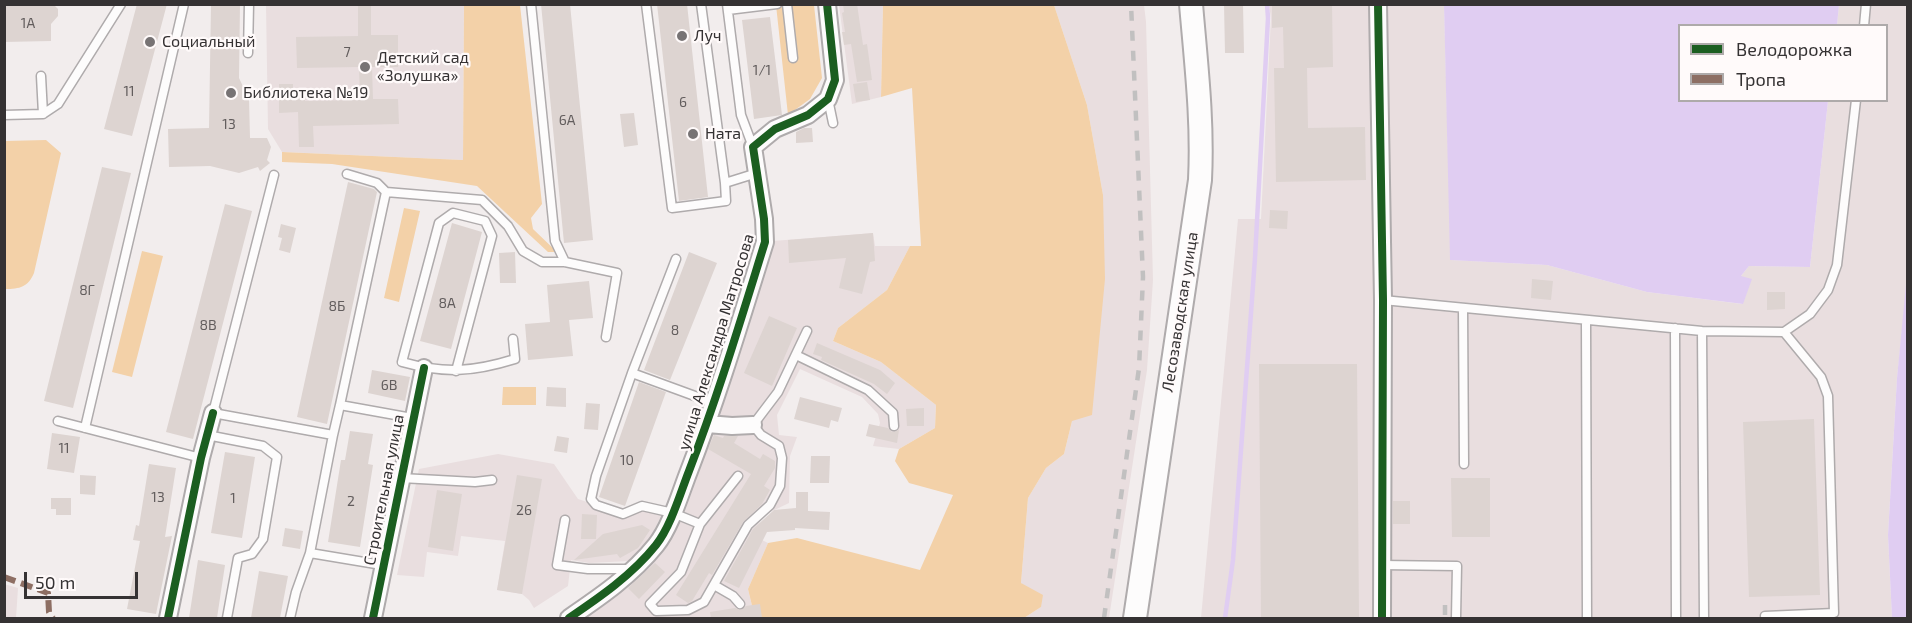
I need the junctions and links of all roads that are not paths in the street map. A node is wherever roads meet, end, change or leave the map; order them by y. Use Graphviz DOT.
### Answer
graph roads {
  1 [pos="121,4"];
  2 [pos="184,4"];
  3 [pos="249,4"];
  4 [pos="531,4"];
  5 [pos="646,4"];
  6 [pos="701,4"];
  7 [pos="777,4"];
  8 [pos="787,4"];
  9 [pos="827,4"];
  10 [pos="1191,4"];
  11 [pos="1378,4"];
  12 [pos="1866,4"];
  13 [pos="727,7"];
  14 [pos="1864,24"];
  15 [pos="249,54"];
  16 [pos="793,58"];
  17 [pos="41,76"];
  18 [pos="828,99"];
  19 [pos="1856,102"];
  20 [pos="43,114"];
  21 [pos="4,115"];
  22 [pos="833,123"];
  23 [pos="753,147"];
  24 [pos="757,173"];
  25 [pos="347,174"];
  26 [pos="274,175"];
  27 [pos="724,183"];
  28 [pos="386,192"];
  29 [pos="676,259"];
  30 [pos="566,262"];
  31 [pos="1383,300"];
  32 [pos="1463,308"];
  33 [pos="1586,320"];
  34 [pos="1675,328"];
  35 [pos="807,331"];
  36 [pos="1702,331"];
  37 [pos="1784,332"];
  38 [pos="606,337"];
  39 [pos="513,339"];
  40 [pos="796,355"];
  41 [pos="424,368"];
  42 [pos="456,371"];
  43 [pos="632,373"];
  44 [pos="715,404"];
  45 [pos="340,405"];
  46 [pos="213,413"];
  47 [pos="412,418"];
  48 [pos="58,421"];
  49 [pos="707,424"];
  50 [pos="753,425"];
  51 [pos="894,426"];
  52 [pos="85,428"];
  53 [pos="207,435"];
  54 [pos="333,435"];
  55 [pos="201,458"];
  56 [pos="1464,464"];
  57 [pos="738,476"];
  58 [pos="400,478"];
  59 [pos="492,480"];
  60 [pos="673,513"];
  61 [pos="565,520"];
  62 [pos="700,524"];
  63 [pos="310,553"];
  64 [pos="1382,565"];
  65 [pos="382,566"];
  66 [pos="634,569"];
  67 [pos="714,585"];
  68 [pos="740,604"];
  69 [pos="1766,616"];
  70 [pos="1833,616"];
  71 [pos="168,618"];
  72 [pos="227,618"];
  73 [pos="290,618"];
  74 [pos="373,618"];
  75 [pos="569,618"];
  76 [pos="1134,618"];
  77 [pos="1382,618"];
  78 [pos="1456,618"];
  79 [pos="1587,618"];
  80 [pos="1676,618"];
  81 [pos="1704,618"];
  1 -- 20 [label="lane"];
  2 -- 52 [label="lane"];
  3 -- 15 [label="lane"];
  4 -- 30 [label="lane"];
  5 -- 27 [label="lane"];
  6 -- 27 [label="lane"];
  7 -- 13 [label="lane"];
  8 -- 16 [label="lane"];
  9 -- 18 [label="street"];
  10 -- 76 [label="main road, Лесозаводская улица"];
  11 -- 31 [label="street"];
  12 -- 14 [label="lane"];
  13 -- 23 [label="lane"];
  17 -- 20 [label="lane"];
  18 -- 22 [label="lane"];
  18 -- 23 [label="street"];
  19 -- 37 [label="lane"];
  20 -- 21 [label="lane"];
  23 -- 24 [label="street, улица Александра Матросова"];
  24 -- 27 [label="lane"];
  24 -- 44 [label="street, улица Александра Матросова"];
  25 -- 28 [label="lane"];
  26 -- 46 [label="lane"];
  28 -- 30 [label="lane"];
  28 -- 45 [label="lane"];
  29 -- 43 [label="lane"];
  30 -- 38 [label="lane"];
  31 -- 32 [label="lane"];
  31 -- 64 [label="street"];
  32 -- 33 [label="lane"];
  32 -- 56 [label="lane"];
  33 -- 34 [label="lane"];
  33 -- 79 [label="lane"];
  34 -- 36 [label="lane"];
  34 -- 80 [label="lane"];
  35 -- 40 [label="lane"];
  36 -- 37 [label="lane"];
  36 -- 81 [label="lane"];
  37 -- 70 [label="lane"];
  39 -- 42 [label="lane"];
  40 -- 50 [label="lane"];
  40 -- 51 [label="lane"];
  41 -- 42 [label="lane"];
  41 -- 42 [label="lane"];
  41 -- 47 [label="street, Строительная улица"];
  43 -- 44 [label="lane"];
  43 -- 60 [label="lane"];
  44 -- 49 [label="street, улица Александра Матросова"];
  45 -- 47 [label="lane"];
  45 -- 54 [label="lane"];
  46 -- 53 [label="street"];
  46 -- 54 [label="lane"];
  47 -- 58 [label="street, Строительная улица"];
  48 -- 52 [label="lane"];
  49 -- 50 [label="street"];
  49 -- 60 [label="street, улица Александра Матросова"];
  50 -- 67 [label="lane"];
  52 -- 55 [label="lane"];
  53 -- 55 [label="street"];
  53 -- 72 [label="lane"];
  54 -- 63 [label="lane"];
  55 -- 71 [label="street"];
  57 -- 62 [label="lane"];
  58 -- 59 [label="lane"];
  58 -- 65 [label="street, Строительная улица"];
  60 -- 62 [label="lane"];
  60 -- 66 [label="street, улица Александра Матросова"];
  61 -- 66 [label="lane"];
  62 -- 67 [label="lane"];
  63 -- 65 [label="lane"];
  63 -- 73 [label="lane"];
  64 -- 77 [label="street"];
  64 -- 78 [label="lane"];
  65 -- 74 [label="street, Строительная улица"];
  66 -- 75 [label="street, улица Александра Матросова"];
  67 -- 68 [label="lane"];
  69 -- 70 [label="lane"];
}
